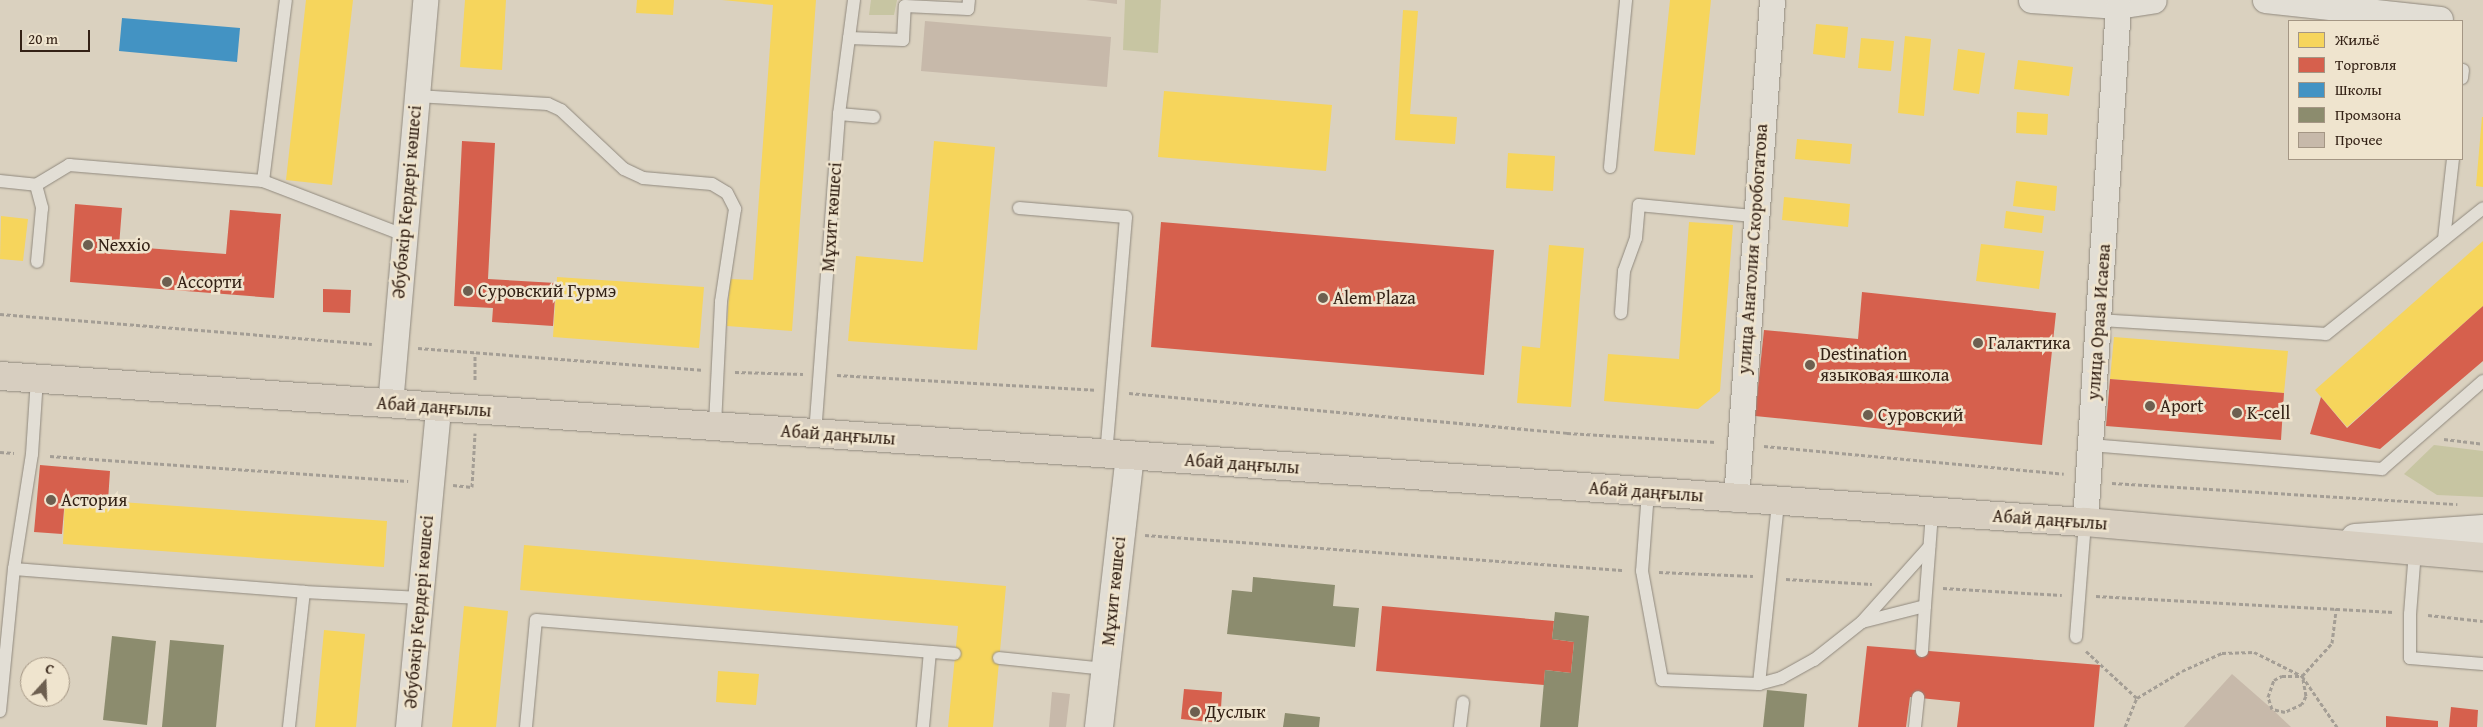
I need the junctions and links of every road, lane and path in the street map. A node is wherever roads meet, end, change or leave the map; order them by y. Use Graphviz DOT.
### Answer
graph roads {
  1 [pos="286,0"];
  2 [pos="425,0"];
  3 [pos="854,0"];
  4 [pos="969,0"];
  5 [pos="1626,0"];
  6 [pos="1772,0"];
  7 [pos="2038,0"];
  8 [pos="2154,0"];
  9 [pos="2280,0"];
  10 [pos="2118,6"];
  11 [pos="2440,19"];
  12 [pos="849,38"];
  13 [pos="417,96"];
  14 [pos="839,114"];
  15 [pos="874,117"];
  16 [pos="2453,160"];
  17 [pos="1610,167"];
  18 [pos="0,181"];
  19 [pos="263,181"];
  20 [pos="36,185"];
  21 [pos="1019,208"];
  22 [pos="2483,208"];
  23 [pos="1754,216"];
  24 [pos="406,236"];
  25 [pos="2444,239"];
  26 [pos="37,262"];
  27 [pos="1621,313"];
  28 [pos="0,314"];
  29 [pos="2099,320"];
  30 [pos="394,346"];
  31 [pos="475,353"];
  32 [pos="718,371"];
  33 [pos="820,374"];
  34 [pos="0,376"];
  35 [pos="37,379"];
  36 [pos="475,380"];
  37 [pos="2483,381"];
  38 [pos="1111,391"];
  39 [pos="390,404"];
  40 [pos="438,407"];
  41 [pos="715,426"];
  42 [pos="475,432"];
  43 [pos="815,434"];
  44 [pos="2420,436"];
  45 [pos="1739,444"];
  46 [pos="2483,444"];
  47 [pos="2090,445"];
  48 [pos="0,452"];
  49 [pos="32,454"];
  50 [pos="1118,455"];
  51 [pos="2088,480"];
  52 [pos="411,482"];
  53 [pos="451,485"];
  54 [pos="1648,492"];
  55 [pos="1736,498"];
  56 [pos="1778,502"];
  57 [pos="2463,504"];
  58 [pos="1932,512"];
  59 [pos="2085,522"];
  60 [pos="2483,529"];
  61 [pos="1145,534"];
  62 [pos="2312,541"];
  63 [pos="1930,547"];
  64 [pos="2415,551"];
  65 [pos="2483,557"];
  66 [pos="14,569"];
  67 [pos="1642,571"];
  68 [pos="1770,577"];
  69 [pos="1896,585"];
  70 [pos="1927,587"];
  71 [pos="304,592"];
  72 [pos="2079,596"];
  73 [pos="421,598"];
  74 [pos="1925,606"];
  75 [pos="2336,608"];
  76 [pos="2410,614"];
  77 [pos="2483,621"];
  78 [pos="1862,622"];
  79 [pos="2076,638"];
  80 [pos="1922,651"];
  81 [pos="930,652"];
  82 [pos="955,654"];
  83 [pos="1000,658"];
  84 [pos="2483,664"];
  85 [pos="1106,669"];
  86 [pos="2302,676"];
  87 [pos="1759,684"];
  88 [pos="1918,697"];
  89 [pos="2137,698"];
  90 [pos="1463,702"];
  91 [pos="0,711"];
  92 [pos="289,727"];
  93 [pos="408,727"];
  94 [pos="526,727"];
  95 [pos="923,727"];
  96 [pos="1099,727"];
  97 [pos="1460,727"];
  98 [pos="1915,727"];
  99 [pos="2126,727"];
  100 [pos="2336,727"];
  1 -- 19 [label="lane"];
  2 -- 13 [label="street, Әбубәкір Кердері көшесі"];
  3 -- 12 [label="lane, Мұхит көшесі"];
  4 -- 12 [label="lane"];
  5 -- 17 [label="lane"];
  6 -- 23 [label="street, улица Анатолия Скоробогатова"];
  7 -- 10 [label="street"];
  8 -- 10 [label="street"];
  9 -- 11 [label="street"];
  10 -- 29 [label="street, улица Ораза Исаева"];
  12 -- 14 [label="lane, Мұхит көшесі"];
  13 -- 24 [label="street, Әбубәкір Кердері көшесі"];
  13 -- 32 [label="lane"];
  14 -- 15 [label="lane"];
  14 -- 33 [label="lane, Мұхит көшесі"];
  16 -- 25 [label="lane"];
  18 -- 20 [label="lane"];
  19 -- 20 [label="lane"];
  19 -- 24 [label="lane"];
  20 -- 26 [label="lane"];
  21 -- 38 [label="lane"];
  22 -- 25 [label="lane"];
  23 -- 27 [label="lane"];
  23 -- 45 [label="street, улица Анатолия Скоробогатова"];
  24 -- 30 [label="street, Әбубәкір Кердері көшесі"];
  25 -- 29 [label="lane"];
  28 -- 30 [label="path"];
  29 -- 47 [label="street, улица Ораза Исаева"];
  30 -- 31 [label="path"];
  30 -- 39 [label="street, Әбубәкір Кердері көшесі"];
  31 -- 32 [label="path"];
  31 -- 36 [label="path"];
  32 -- 33 [label="path"];
  32 -- 41 [label="lane"];
  33 -- 38 [label="path"];
  33 -- 43 [label="lane, Мұхит көшесі"];
  34 -- 35 [label="main road, Абай даңғылы"];
  35 -- 39 [label="main road, Абай даңғылы"];
  35 -- 49 [label="lane"];
  37 -- 44 [label="lane"];
  38 -- 45 [label="path"];
  38 -- 50 [label="lane"];
  39 -- 40 [label="main road, Абай даңғылы"];
  40 -- 41 [label="main road, Абай даңғылы"];
  40 -- 73 [label="street, Әбубәкір Кердері көшесі"];
  41 -- 43 [label="main road, Абай даңғылы"];
  42 -- 53 [label="path"];
  43 -- 50 [label="main road, Абай даңғылы"];
  44 -- 46 [label="path"];
  44 -- 47 [label="lane"];
  45 -- 51 [label="path"];
  45 -- 55 [label="street, улица Анатолия Скоробогатова"];
  47 -- 51 [label="street, улица Ораза Исаева"];
  48 -- 49 [label="path"];
  49 -- 52 [label="path"];
  49 -- 66 [label="lane"];
  50 -- 54 [label="main road, Абай даңғылы"];
  50 -- 85 [label="street, Мұхит көшесі"];
  51 -- 57 [label="path"];
  51 -- 59 [label="street, улица Ораза Исаева"];
  54 -- 55 [label="main road, Абай даңғылы"];
  54 -- 67 [label="lane"];
  55 -- 56 [label="main road, Абай даңғылы"];
  56 -- 58 [label="main road, Абай даңғылы"];
  56 -- 68 [label="lane"];
  58 -- 59 [label="main road, Абай даңғылы"];
  58 -- 63 [label="lane"];
  59 -- 62 [label="main road, Абай даңғылы"];
  59 -- 72 [label="lane, улица Ораза Исаева"];
  60 -- 62 [label="street"];
  61 -- 67 [label="path"];
  62 -- 64 [label="main road, Абай даңғылы"];
  63 -- 69 [label="lane"];
  63 -- 70 [label="lane"];
  64 -- 65 [label="main road, Абай даңғылы"];
  64 -- 76 [label="lane"];
  66 -- 71 [label="lane"];
  66 -- 91 [label="lane"];
  67 -- 68 [label="path"];
  67 -- 87 [label="lane"];
  68 -- 69 [label="path"];
  68 -- 87 [label="lane"];
  69 -- 78 [label="lane"];
  70 -- 72 [label="path"];
  70 -- 74 [label="lane"];
  71 -- 73 [label="lane"];
  71 -- 92 [label="lane"];
  72 -- 75 [label="path"];
  72 -- 79 [label="lane, улица Ораза Исаева"];
  73 -- 93 [label="street, Әбубәкір Кердері көшесі"];
  74 -- 78 [label="lane"];
  74 -- 80 [label="lane"];
  75 -- 76 [label="path"];
  75 -- 86 [label="path"];
  76 -- 77 [label="path"];
  76 -- 84 [label="lane"];
  78 -- 87 [label="lane"];
  79 -- 89 [label="path"];
  81 -- 82 [label="lane"];
  81 -- 94 [label="lane"];
  81 -- 95 [label="lane"];
  83 -- 85 [label="lane"];
  85 -- 96 [label="street, Мұхит көшесі"];
  86 -- 86 [label="path"];
  86 -- 89 [label="path"];
  86 -- 100 [label="path"];
  88 -- 98 [label="lane"];
  89 -- 99 [label="path"];
  90 -- 97 [label="lane"];
}
